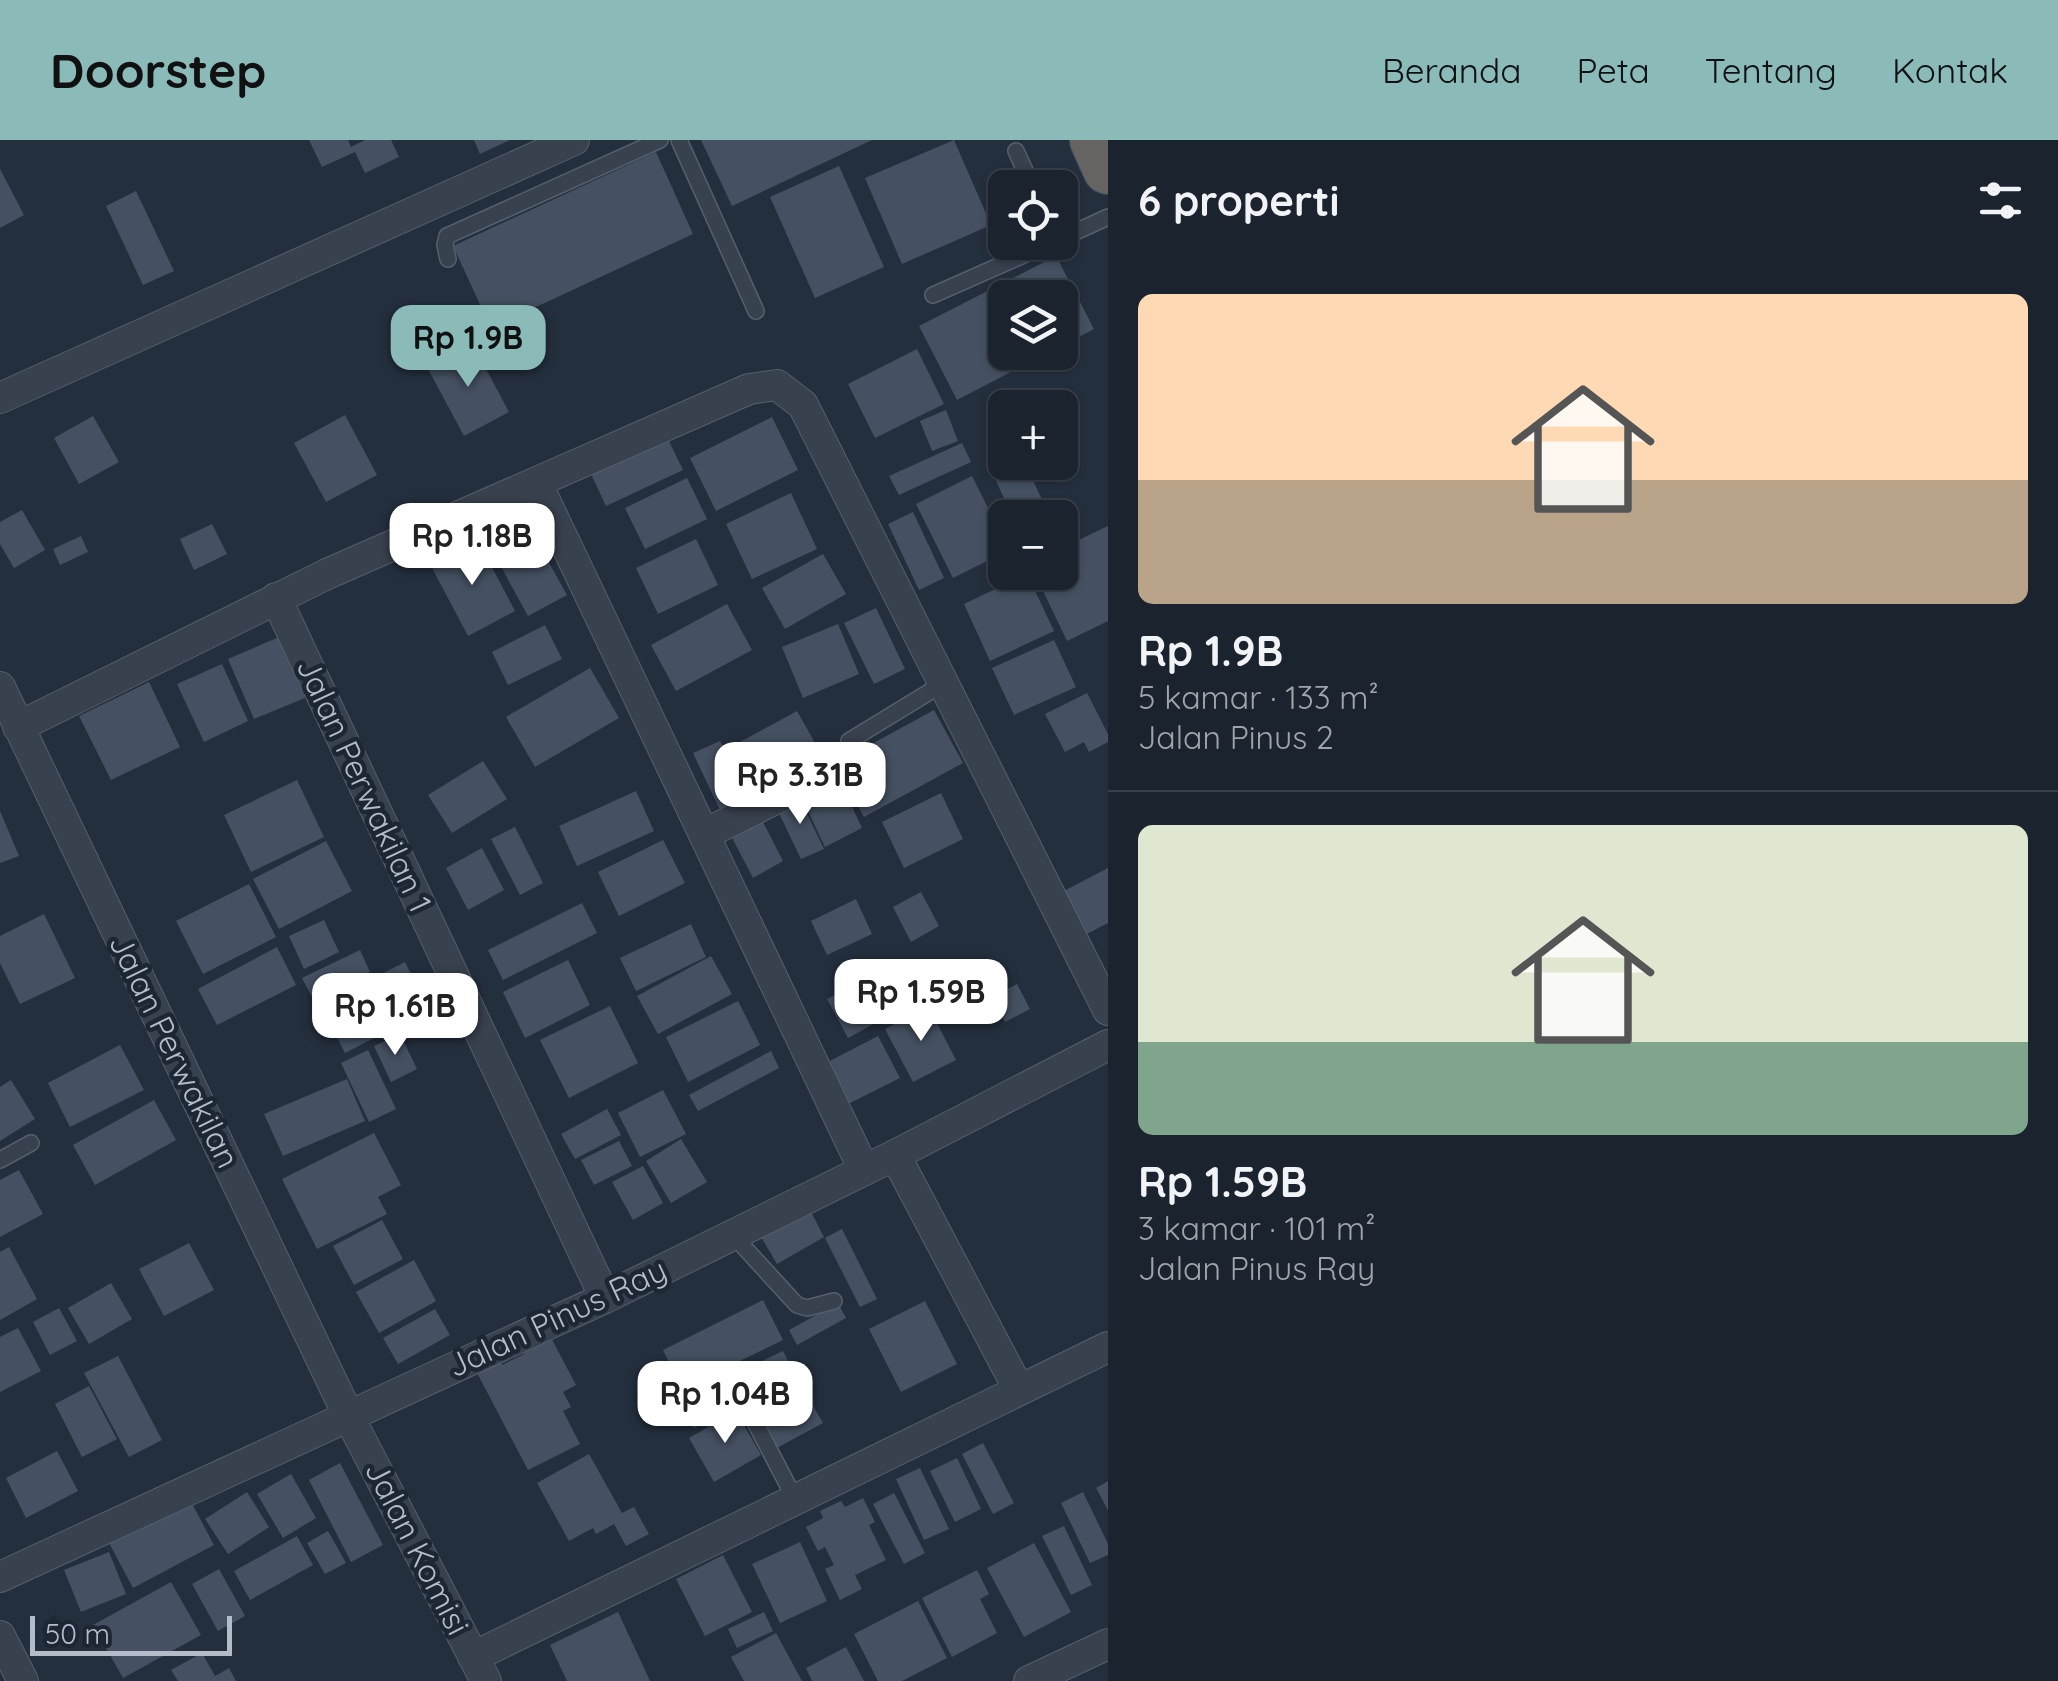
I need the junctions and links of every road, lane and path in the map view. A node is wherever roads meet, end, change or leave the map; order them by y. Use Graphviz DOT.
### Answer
graph roads {
  1 [pos="574,140"];
  2 [pos="660,140"];
  3 [pos="679,140"];
  4 [pos="1095,140"];
  5 [pos="1016,151"];
  6 [pos="1108,168"];
  7 [pos="1025,170"];
  8 [pos="1108,217"];
  9 [pos="1078,231"];
  10 [pos="448,259"];
  11 [pos="1012,260"];
  12 [pos="933,295"];
  13 [pos="756,311"];
  14 [pos="0,398"];
  15 [pos="537,484"];
  16 [pos="276,598"];
  17 [pos="944,683"];
  18 [pos="0,686"];
  19 [pos="18,727"];
  20 [pos="849,741"];
  21 [pos="832,772"];
  22 [pos="705,834"];
  23 [pos="1108,1010"];
  24 [pos="1108,1045"];
  25 [pos="31,1143"];
  26 [pos="895,1155"];
  27 [pos="0,1160"];
  28 [pos="864,1170"];
  29 [pos="731,1233"];
  30 [pos="605,1298"];
  31 [pos="834,1300"];
  32 [pos="1108,1346"];
  33 [pos="734,1382"];
  34 [pos="1019,1390"];
  35 [pos="348,1416"];
  36 [pos="795,1499"];
  37 [pos="0,1577"];
  38 [pos="0,1636"];
  39 [pos="1108,1644"];
  40 [pos="479,1669"];
  41 [pos="22,1681"];
  42 [pos="1029,1681"];
  1 -- 14 [label="street"];
  2 -- 10 [label="lane"];
  3 -- 13 [label="lane"];
  4 -- 6 [label="highway"];
  5 -- 7 [label="lane"];
  8 -- 9 [label="lane"];
  11 -- 12 [label="lane"];
  15 -- 16 [label="street"];
  15 -- 17 [label="street"];
  15 -- 22 [label="street"];
  16 -- 19 [label="street"];
  16 -- 30 [label="street, Jalan Perwakilan 1"];
  17 -- 20 [label="lane"];
  17 -- 23 [label="street"];
  18 -- 19 [label="street, Jalan Perwakilan"];
  19 -- 35 [label="street, Jalan Perwakilan"];
  21 -- 22 [label="street"];
  22 -- 28 [label="street"];
  24 -- 26 [label="street, Jalan Pinus Ray"];
  25 -- 27 [label="lane"];
  26 -- 28 [label="street, Jalan Pinus Ray"];
  26 -- 34 [label="street"];
  28 -- 29 [label="street, Jalan Pinus Ray"];
  29 -- 30 [label="street, Jalan Pinus Ray"];
  29 -- 31 [label="lane"];
  30 -- 35 [label="street, Jalan Pinus Ray"];
  32 -- 34 [label="street"];
  33 -- 36 [label="lane"];
  34 -- 36 [label="street"];
  35 -- 37 [label="street, Jalan Pinus Ray"];
  35 -- 40 [label="street, Jalan Komisi"];
  36 -- 40 [label="street"];
  38 -- 41 [label="street"];
  39 -- 42 [label="street"];
}
